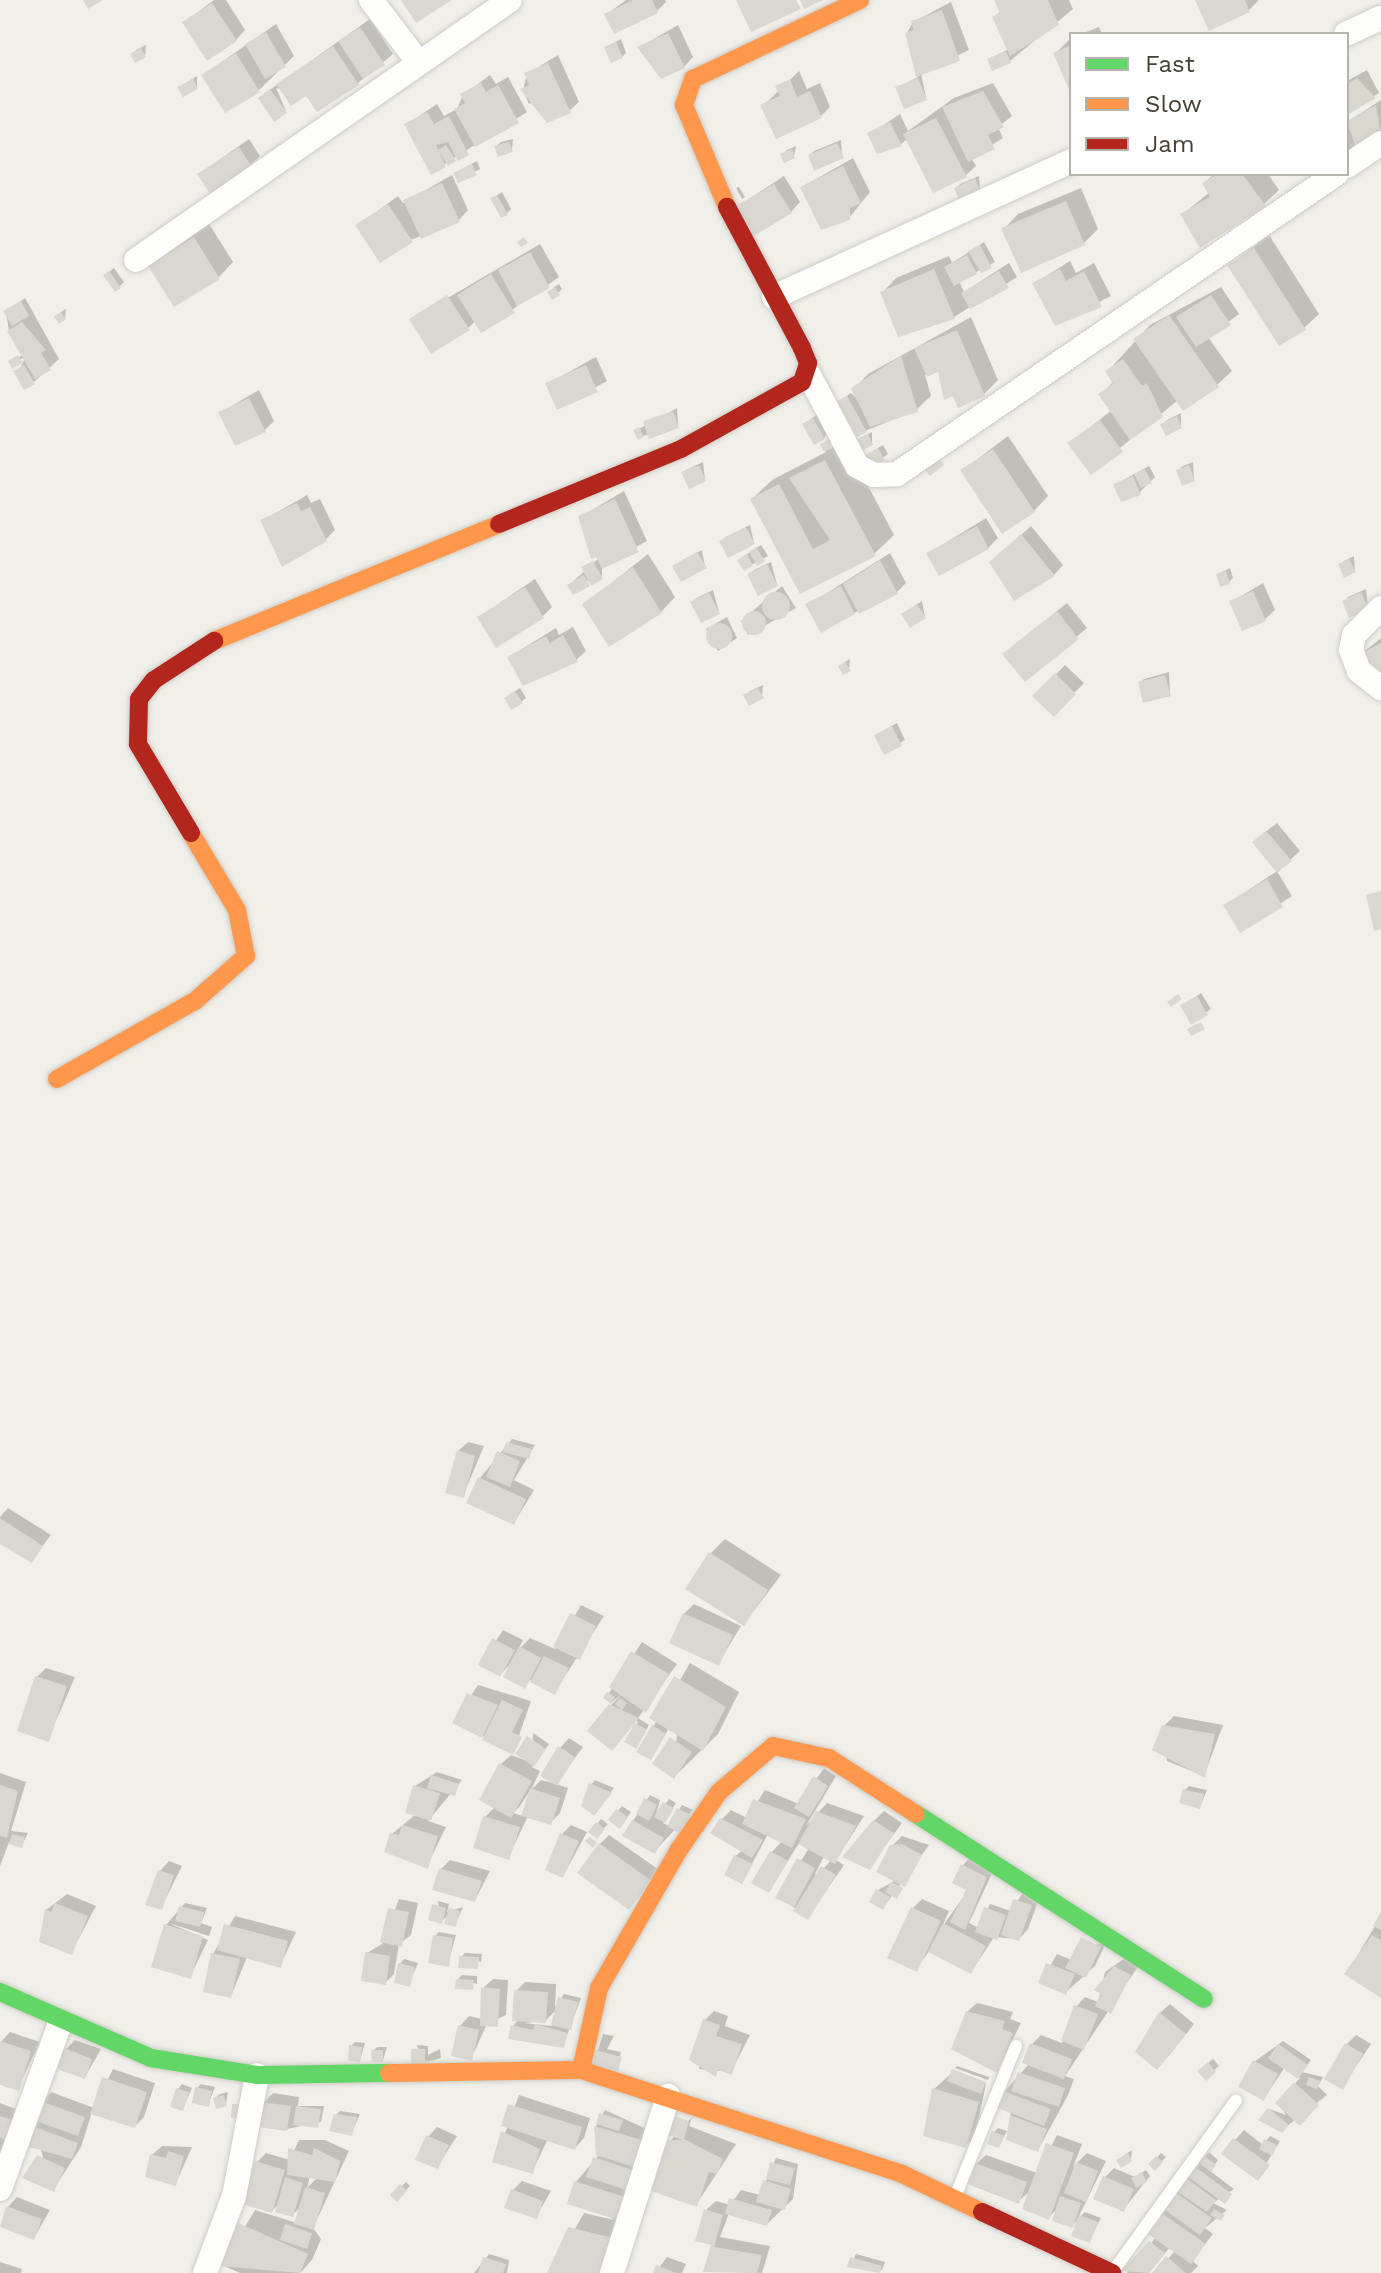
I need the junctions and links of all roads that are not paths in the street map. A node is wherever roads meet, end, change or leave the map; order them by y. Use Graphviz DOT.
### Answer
graph roads {
  1 [pos="371,0"];
  2 [pos="510,0"];
  3 [pos="860,0"];
  4 [pos="1381,18"];
  5 [pos="1349,33"];
  6 [pos="419,63"];
  7 [pos="1381,143"];
  8 [pos="1069,162"];
  9 [pos="1349,165"];
  10 [pos="1333,176"];
  11 [pos="136,260"];
  12 [pos="774,297"];
  13 [pos="808,373"];
  14 [pos="1381,608"];
  15 [pos="1381,688"];
  16 [pos="57,1079"];
  17 [pos="0,1992"];
  18 [pos="1204,1999"];
  19 [pos="60,2023"];
  20 [pos="1016,2046"];
  21 [pos="581,2070"];
  22 [pos="257,2075"];
  23 [pos="668,2096"];
  24 [pos="1236,2100"];
  25 [pos="0,2189"];
  26 [pos="955,2197"];
  27 [pos="205,2273"];
  28 [pos="612,2273"];
  29 [pos="1112,2273"];
  1 -- 6 [label="street"];
  2 -- 6 [label="street"];
  3 -- 12 [label="street"];
  4 -- 5 [label="street"];
  6 -- 11 [label="street"];
  7 -- 9 [label="street"];
  8 -- 12 [label="street"];
  10 -- 13 [label="street"];
  12 -- 13 [label="street"];
  13 -- 16 [label="street"];
  14 -- 15 [label="street"];
  17 -- 19 [label="street"];
  18 -- 21 [label="street"];
  19 -- 22 [label="street"];
  19 -- 25 [label="street"];
  20 -- 26 [label="lane"];
  21 -- 22 [label="street"];
  21 -- 23 [label="street"];
  22 -- 27 [label="street"];
  23 -- 26 [label="street"];
  23 -- 28 [label="street"];
  24 -- 29 [label="lane"];
  26 -- 29 [label="street"];
}
